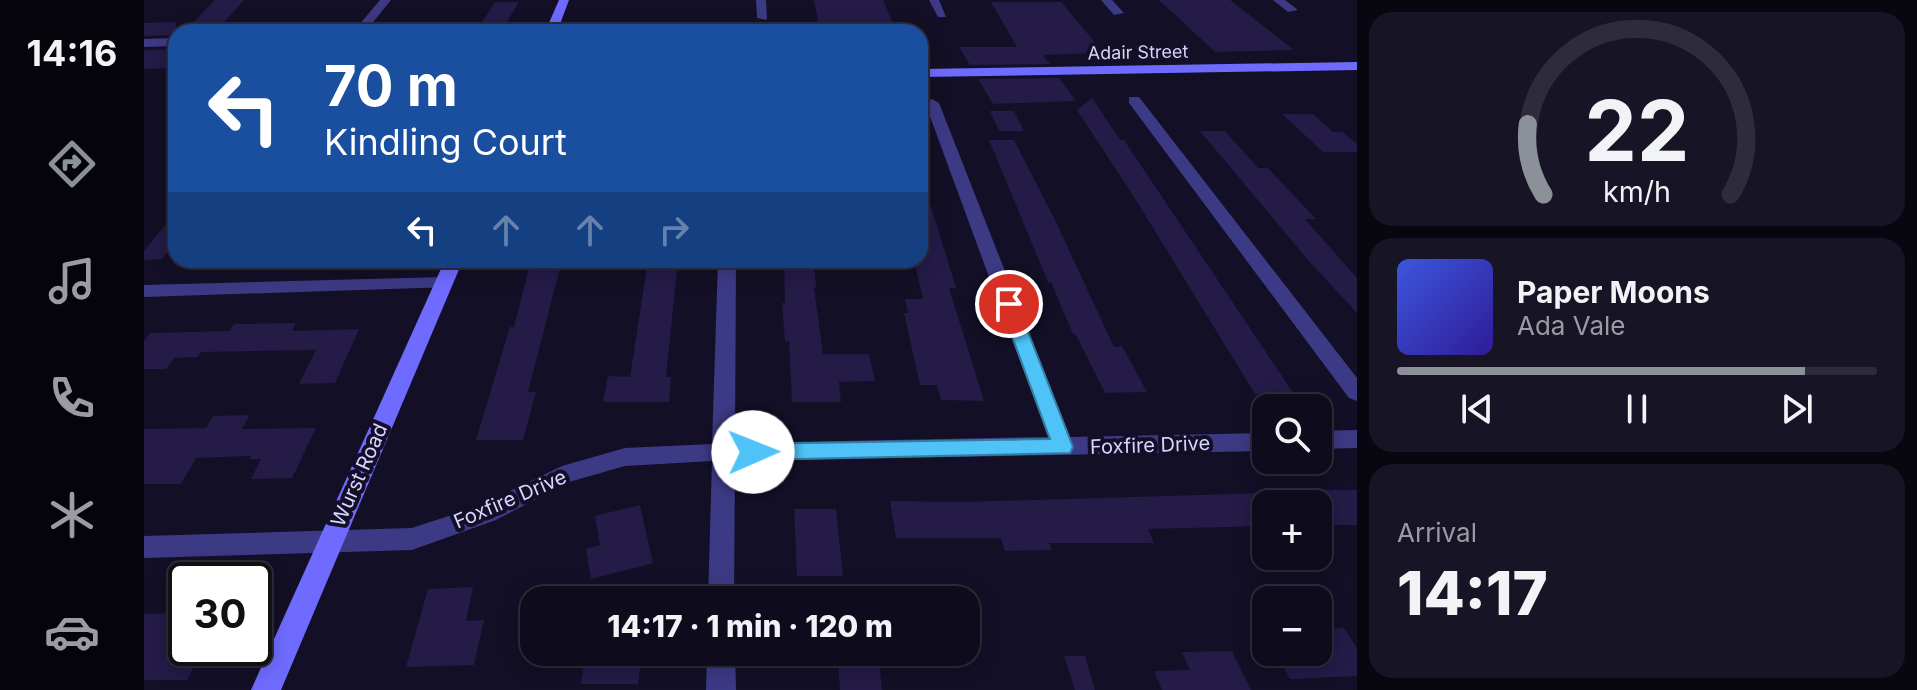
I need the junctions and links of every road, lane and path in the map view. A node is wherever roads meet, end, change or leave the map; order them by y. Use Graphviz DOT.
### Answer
graph roads {
  1 [pos="386,0"];
  2 [pos="564,0"];
  3 [pos="761,0"];
  4 [pos="934,0"];
  5 [pos="1106,0"];
  6 [pos="1278,0"];
  7 [pos="1292,10"];
  8 [pos="1118,13"];
  9 [pos="942,15"];
  10 [pos="763,18"];
  11 [pos="366,24"];
  12 [pos="554,24"];
  13 [pos="168,42"];
  14 [pos="144,43"];
  15 [pos="1357,66"];
  16 [pos="928,73"];
  17 [pos="1134,100"];
  18 [pos="932,103"];
  19 [pos="451,268"];
  20 [pos="727,268"];
  21 [pos="444,283"];
  22 [pos="144,291"];
  23 [pos="1357,393"];
  24 [pos="1357,439"];
  25 [pos="1332,440"];
  26 [pos="1252,442"];
  27 [pos="1063,447"];
  28 [pos="722,452"];
  29 [pos="330,540"];
  30 [pos="144,547"];
  31 [pos="721,586"];
  32 [pos="721,666"];
  33 [pos="266,690"];
  34 [pos="721,690"];
  1 -- 11 [label="street"];
  2 -- 12 [label="street"];
  3 -- 10 [label="street"];
  4 -- 9 [label="street"];
  5 -- 8 [label="street"];
  6 -- 7 [label="street"];
  13 -- 14 [label="street"];
  15 -- 16 [label="street, Adair Street"];
  17 -- 23 [label="street"];
  18 -- 27 [label="street"];
  19 -- 21 [label="street, Wurst Road"];
  20 -- 28 [label="street"];
  21 -- 22 [label="street"];
  21 -- 29 [label="street, Wurst Road"];
  24 -- 25 [label="street"];
  26 -- 27 [label="street, Foxfire Drive"];
  27 -- 28 [label="street, Foxfire Drive"];
  28 -- 29 [label="street, Foxfire Drive"];
  28 -- 31 [label="street"];
  29 -- 30 [label="street, Foxfire Drive"];
  29 -- 33 [label="street, Wurst Road"];
  32 -- 34 [label="street"];
}
